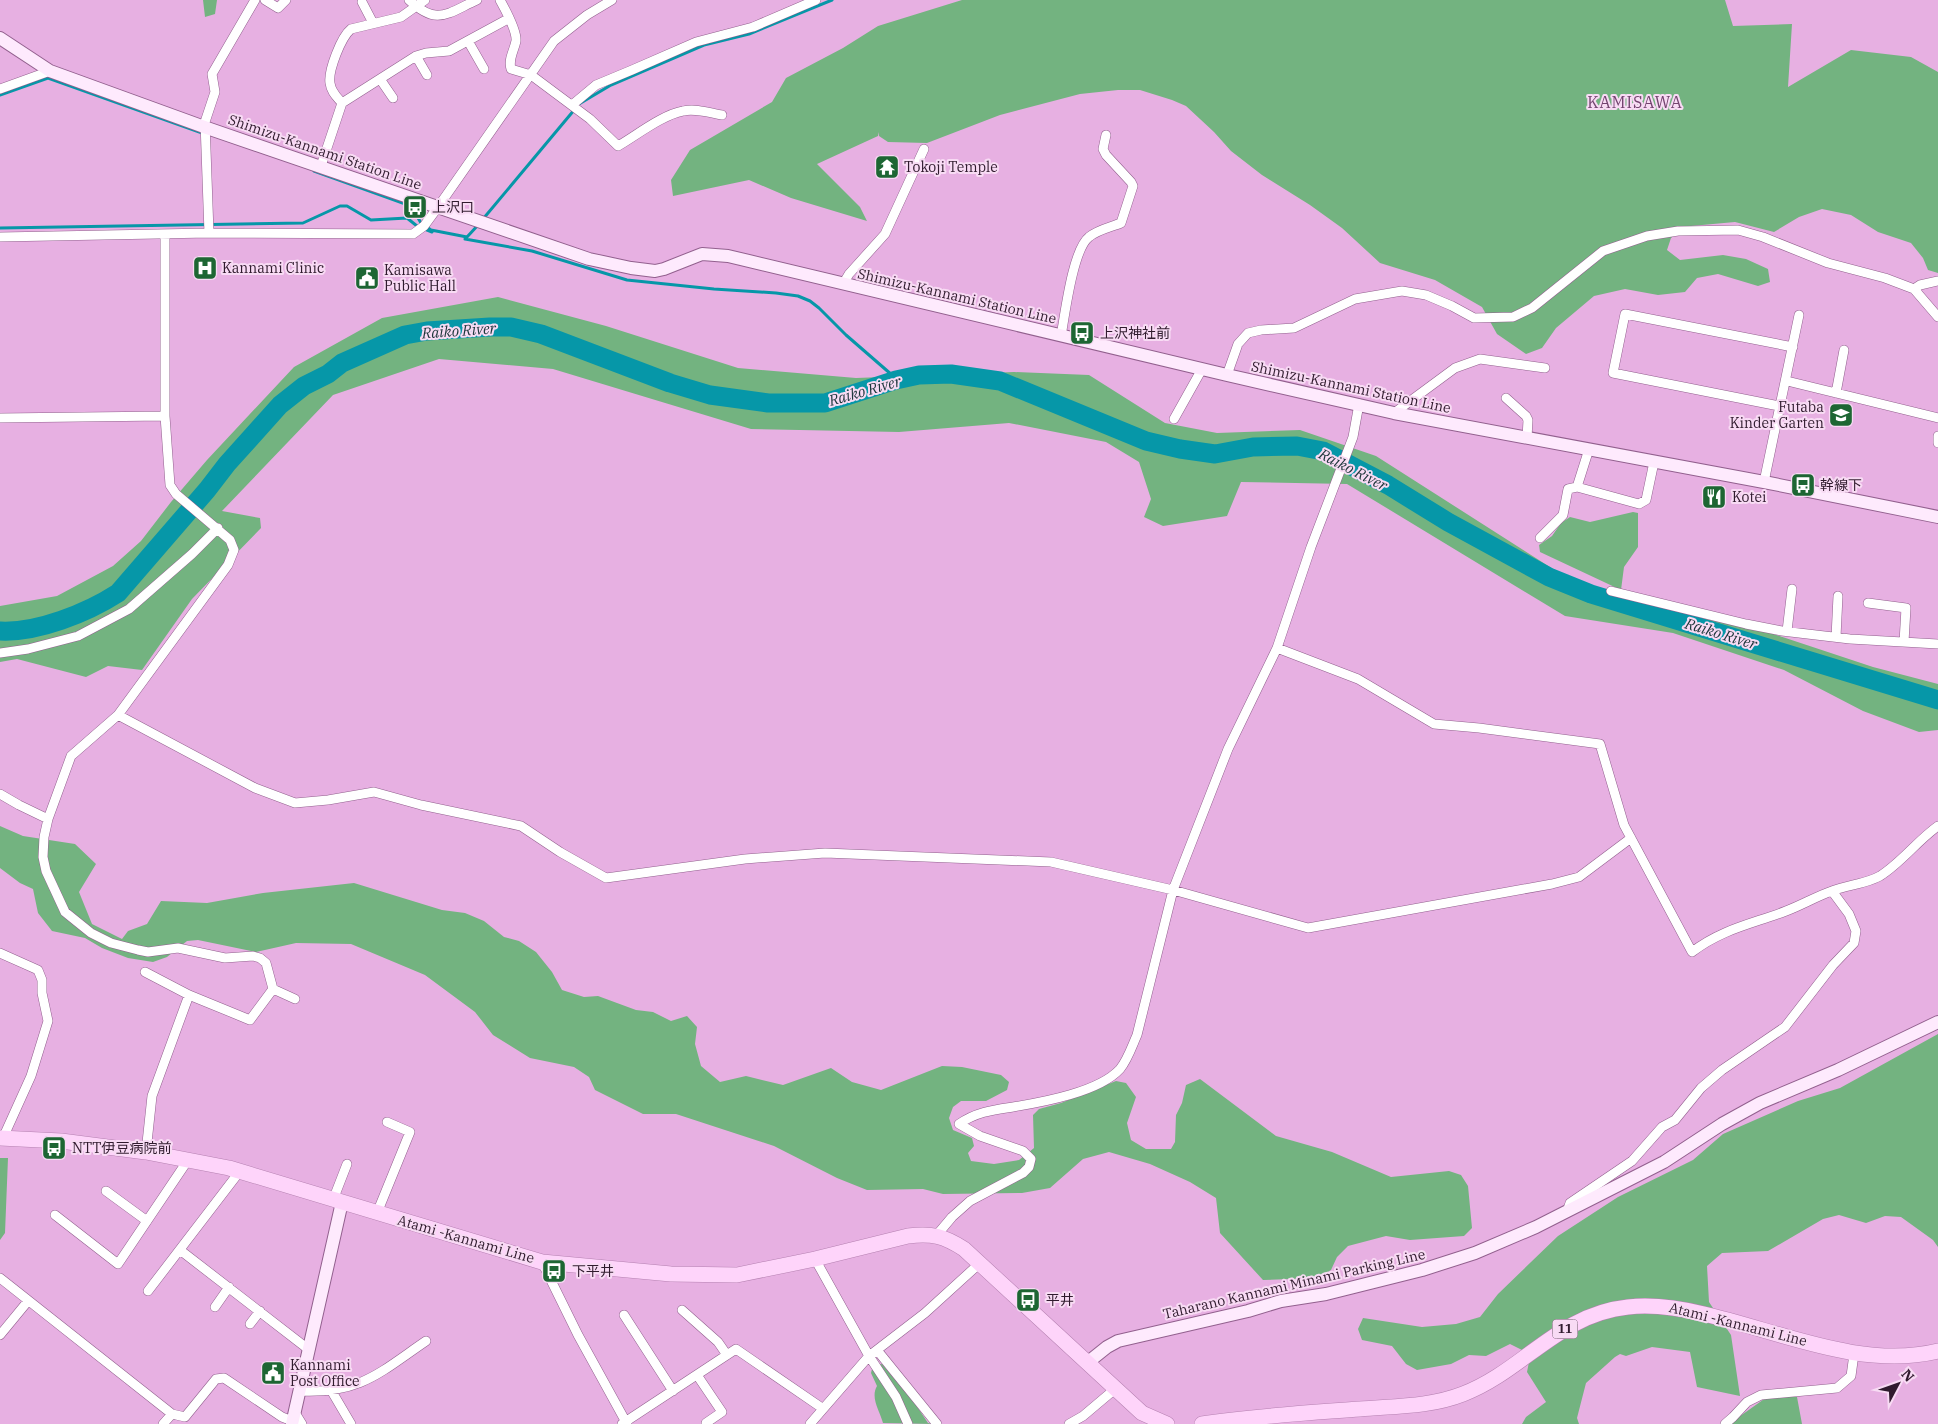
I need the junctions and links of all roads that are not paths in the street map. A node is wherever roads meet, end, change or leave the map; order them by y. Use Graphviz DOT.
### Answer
graph roads {
  1 [pos="255,0"];
  2 [pos="265,0"];
  3 [pos="286,0"];
  4 [pos="409,0"];
  5 [pos="425,0"];
  6 [pos="477,0"];
  7 [pos="500,0"];
  8 [pos="612,0"];
  9 [pos="791,0"];
  10 [pos="816,0"];
  11 [pos="362,2"];
  12 [pos="417,7"];
  13 [pos="797,8"];
  14 [pos="508,19"];
  15 [pos="374,23"];
  16 [pos="0,38"];
  17 [pos="468,41"];
  18 [pos="416,56"];
  19 [pos="484,69"];
  20 [pos="50,71"];
  21 [pos="427,74"];
  22 [pos="532,75"];
  23 [pos="380,79"];
  24 [pos="0,89"];
  25 [pos="393,98"];
  26 [pos="342,103"];
  27 [pos="572,105"];
  28 [pos="722,115"];
  29 [pos="207,128"];
  30 [pos="1106,135"];
  31 [pos="924,149"];
  32 [pos="321,166"];
  33 [pos="438,207"];
  34 [pos="209,233"];
  35 [pos="165,234"];
  36 [pos="0,237"];
  37 [pos="1938,281"];
  38 [pos="843,284"];
  39 [pos="1914,289"];
  40 [pos="1800,315"];
  41 [pos="1938,317"];
  42 [pos="1061,336"];
  43 [pos="1793,347"];
  44 [pos="1844,350"];
  45 [pos="1545,368"];
  46 [pos="1202,370"];
  47 [pos="1227,375"];
  48 [pos="1786,382"];
  49 [pos="1836,393"];
  50 [pos="1506,398"];
  51 [pos="1359,404"];
  52 [pos="1780,406"];
  53 [pos="1394,413"];
  54 [pos="165,416"];
  55 [pos="0,418"];
  56 [pos="1938,418"];
  57 [pos="1174,420"];
  58 [pos="1938,436"];
  59 [pos="1527,438"];
  60 [pos="1938,443"];
  61 [pos="1589,450"];
  62 [pos="1654,462"];
  63 [pos="1764,482"];
  64 [pos="1577,487"];
  65 [pos="1938,517"];
  66 [pos="215,526"];
  67 [pos="1540,538"];
  68 [pos="1792,589"];
  69 [pos="1611,591"];
  70 [pos="1838,596"];
  71 [pos="1868,603"];
  72 [pos="1787,631"];
  73 [pos="1836,638"];
  74 [pos="1904,642"];
  75 [pos="1938,644"];
  76 [pos="1277,648"];
  77 [pos="0,653"];
  78 [pos="118,715"];
  79 [pos="0,794"];
  80 [pos="48,819"];
  81 [pos="1938,826"];
  82 [pos="1631,838"];
  83 [pos="1173,890"];
  84 [pos="1832,891"];
  85 [pos="0,952"];
  86 [pos="145,972"];
  87 [pos="273,989"];
  88 [pos="189,995"];
  89 [pos="295,999"];
  90 [pos="1938,1022"];
  91 [pos="387,1122"];
  92 [pos="1,1138"];
  93 [pos="146,1152"];
  94 [pos="188,1160"];
  95 [pos="347,1164"];
  96 [pos="240,1171"];
  97 [pos="106,1191"];
  98 [pos="338,1201"];
  99 [pos="1567,1212"];
  100 [pos="377,1213"];
  101 [pos="56,1215"];
  102 [pos="147,1221"];
  103 [pos="936,1236"];
  104 [pos="180,1250"];
  105 [pos="815,1259"];
  106 [pos="542,1262"];
  107 [pos="980,1263"];
  108 [pos="0,1278"];
  109 [pos="229,1287"];
  110 [pos="148,1291"];
  111 [pos="28,1301"];
  112 [pos="215,1306"];
  113 [pos="682,1310"];
  114 [pos="260,1311"];
  115 [pos="624,1315"];
  116 [pos="250,1324"];
  117 [pos="0,1335"];
  118 [pos="426,1341"];
  119 [pos="308,1349"];
  120 [pos="877,1350"];
  121 [pos="1938,1351"];
  122 [pos="1854,1354"];
  123 [pos="728,1355"];
  124 [pos="869,1356"];
  125 [pos="1088,1363"];
  126 [pos="696,1375"];
  127 [pos="1115,1389"];
  128 [pos="331,1390"];
  129 [pos="299,1391"];
  130 [pos="672,1391"];
  131 [pos="822,1408"];
  132 [pos="172,1414"];
  133 [pos="295,1420"];
  134 [pos="1084,1420"];
  135 [pos="625,1423"];
  136 [pos="706,1423"];
  137 [pos="163,1424"];
  138 [pos="350,1424"];
  139 [pos="810,1424"];
  140 [pos="908,1424"];
  141 [pos="937,1424"];
  142 [pos="1068,1424"];
  143 [pos="1167,1424"];
  144 [pos="1202,1424"];
  145 [pos="1724,1424"];
  1 -- 29 [label="street"];
  2 -- 3 [label="street"];
  4 -- 12 [label="street"];
  5 -- 12 [label="street"];
  6 -- 12 [label="street"];
  7 -- 14 [label="street"];
  8 -- 22 [label="street"];
  9 -- 13 [label="street"];
  10 -- 13 [label="street"];
  11 -- 15 [label="street"];
  12 -- 15 [label="street"];
  13 -- 27 [label="street"];
  14 -- 17 [label="street"];
  14 -- 22 [label="street"];
  15 -- 26 [label="street"];
  16 -- 20 [label="main road, Shimizu-Kannami Station Line"];
  17 -- 18 [label="street"];
  17 -- 19 [label="street"];
  18 -- 21 [label="street"];
  18 -- 23 [label="street"];
  20 -- 24 [label="street"];
  20 -- 29 [label="main road, Shimizu-Kannami Station Line"];
  22 -- 27 [label="street"];
  22 -- 33 [label="street"];
  23 -- 25 [label="street"];
  23 -- 26 [label="street"];
  26 -- 32 [label="street"];
  27 -- 28 [label="street"];
  29 -- 32 [label="main road, Shimizu-Kannami Station Line"];
  29 -- 34 [label="street"];
  30 -- 42 [label="street"];
  31 -- 38 [label="street"];
  32 -- 33 [label="main road, Shimizu-Kannami Station Line"];
  33 -- 34 [label="street"];
  33 -- 38 [label="main road, Shimizu-Kannami Station Line"];
  34 -- 35 [label="street"];
  35 -- 36 [label="street"];
  35 -- 54 [label="street"];
  37 -- 39 [label="street"];
  38 -- 42 [label="main road, Shimizu-Kannami Station Line"];
  39 -- 41 [label="street"];
  39 -- 47 [label="street"];
  40 -- 43 [label="street"];
  42 -- 46 [label="main road, Shimizu-Kannami Station Line"];
  43 -- 48 [label="street"];
  43 -- 52 [label="street"];
  44 -- 49 [label="street"];
  45 -- 53 [label="street"];
  46 -- 47 [label="main road, Shimizu-Kannami Station Line"];
  46 -- 57 [label="street"];
  47 -- 51 [label="main road, Shimizu-Kannami Station Line"];
  48 -- 49 [label="street"];
  48 -- 52 [label="street"];
  49 -- 56 [label="street"];
  50 -- 59 [label="street"];
  51 -- 53 [label="main road, Shimizu-Kannami Station Line"];
  51 -- 76 [label="street"];
  52 -- 63 [label="street"];
  53 -- 59 [label="main road, Shimizu-Kannami Station Line"];
  54 -- 55 [label="street"];
  54 -- 66 [label="street"];
  58 -- 60 [label="street"];
  59 -- 61 [label="main road, Shimizu-Kannami Station Line"];
  61 -- 62 [label="main road, Shimizu-Kannami Station Line"];
  61 -- 64 [label="street"];
  62 -- 63 [label="main road, Shimizu-Kannami Station Line"];
  62 -- 64 [label="street"];
  63 -- 65 [label="main road, Shimizu-Kannami Station Line"];
  64 -- 67 [label="street"];
  66 -- 77 [label="street"];
  66 -- 78 [label="street"];
  68 -- 72 [label="street"];
  69 -- 72 [label="street"];
  70 -- 73 [label="street"];
  71 -- 74 [label="street"];
  72 -- 73 [label="street"];
  73 -- 74 [label="street"];
  74 -- 75 [label="street"];
  76 -- 82 [label="street"];
  76 -- 83 [label="street"];
  78 -- 80 [label="street"];
  78 -- 83 [label="street"];
  79 -- 80 [label="street"];
  80 -- 87 [label="street"];
  81 -- 84 [label="street"];
  82 -- 83 [label="street"];
  82 -- 84 [label="street"];
  83 -- 103 [label="street"];
  84 -- 99 [label="street"];
  85 -- 92 [label="street"];
  86 -- 88 [label="street"];
  87 -- 88 [label="street"];
  87 -- 89 [label="street"];
  88 -- 93 [label="street"];
  90 -- 99 [label="main road, Taharano Kannami Minami Parking Line"];
  91 -- 100 [label="street"];
  92 -- 93 [label="main road, Atami -Kannami Line"];
  93 -- 94 [label="main road, Atami -Kannami Line"];
  94 -- 96 [label="main road, Atami -Kannami Line"];
  94 -- 102 [label="street"];
  95 -- 98 [label="street"];
  96 -- 98 [label="main road, Atami -Kannami Line"];
  96 -- 104 [label="street"];
  97 -- 102 [label="street"];
  98 -- 100 [label="main road, Atami -Kannami Line"];
  98 -- 119 [label="main road"];
  99 -- 125 [label="main road, Taharano Kannami Minami Parking Line"];
  100 -- 106 [label="main road, Atami -Kannami Line"];
  101 -- 102 [label="street"];
  103 -- 105 [label="main road, Atami -Kannami Line"];
  103 -- 107 [label="main road, Atami -Kannami Line"];
  104 -- 109 [label="street"];
  104 -- 110 [label="street"];
  105 -- 106 [label="main road, Atami -Kannami Line"];
  105 -- 124 [label="street"];
  106 -- 135 [label="street"];
  107 -- 120 [label="street"];
  107 -- 125 [label="main road, Atami -Kannami Line"];
  108 -- 111 [label="street"];
  109 -- 112 [label="street"];
  109 -- 114 [label="street"];
  111 -- 117 [label="street"];
  111 -- 132 [label="street"];
  113 -- 123 [label="street"];
  114 -- 116 [label="street"];
  114 -- 119 [label="street"];
  115 -- 130 [label="street"];
  118 -- 128 [label="street"];
  119 -- 129 [label="main road"];
  120 -- 124 [label="street"];
  120 -- 141 [label="street"];
  121 -- 122 [label="main road, Atami -Kannami Line / 11"];
  122 -- 144 [label="main road, Atami -Kannami Line / 11"];
  122 -- 145 [label="street"];
  123 -- 126 [label="street"];
  123 -- 131 [label="street"];
  124 -- 131 [label="street"];
  124 -- 140 [label="street"];
  125 -- 127 [label="main road, Atami -Kannami Line"];
  126 -- 130 [label="street"];
  126 -- 136 [label="street"];
  127 -- 134 [label="street"];
  127 -- 143 [label="main road, Atami -Kannami Line"];
  128 -- 129 [label="street"];
  128 -- 138 [label="street"];
  129 -- 133 [label="main road"];
  130 -- 135 [label="street"];
  131 -- 139 [label="street"];
  132 -- 133 [label="street"];
  132 -- 137 [label="street"];
  134 -- 142 [label="street"];
}
